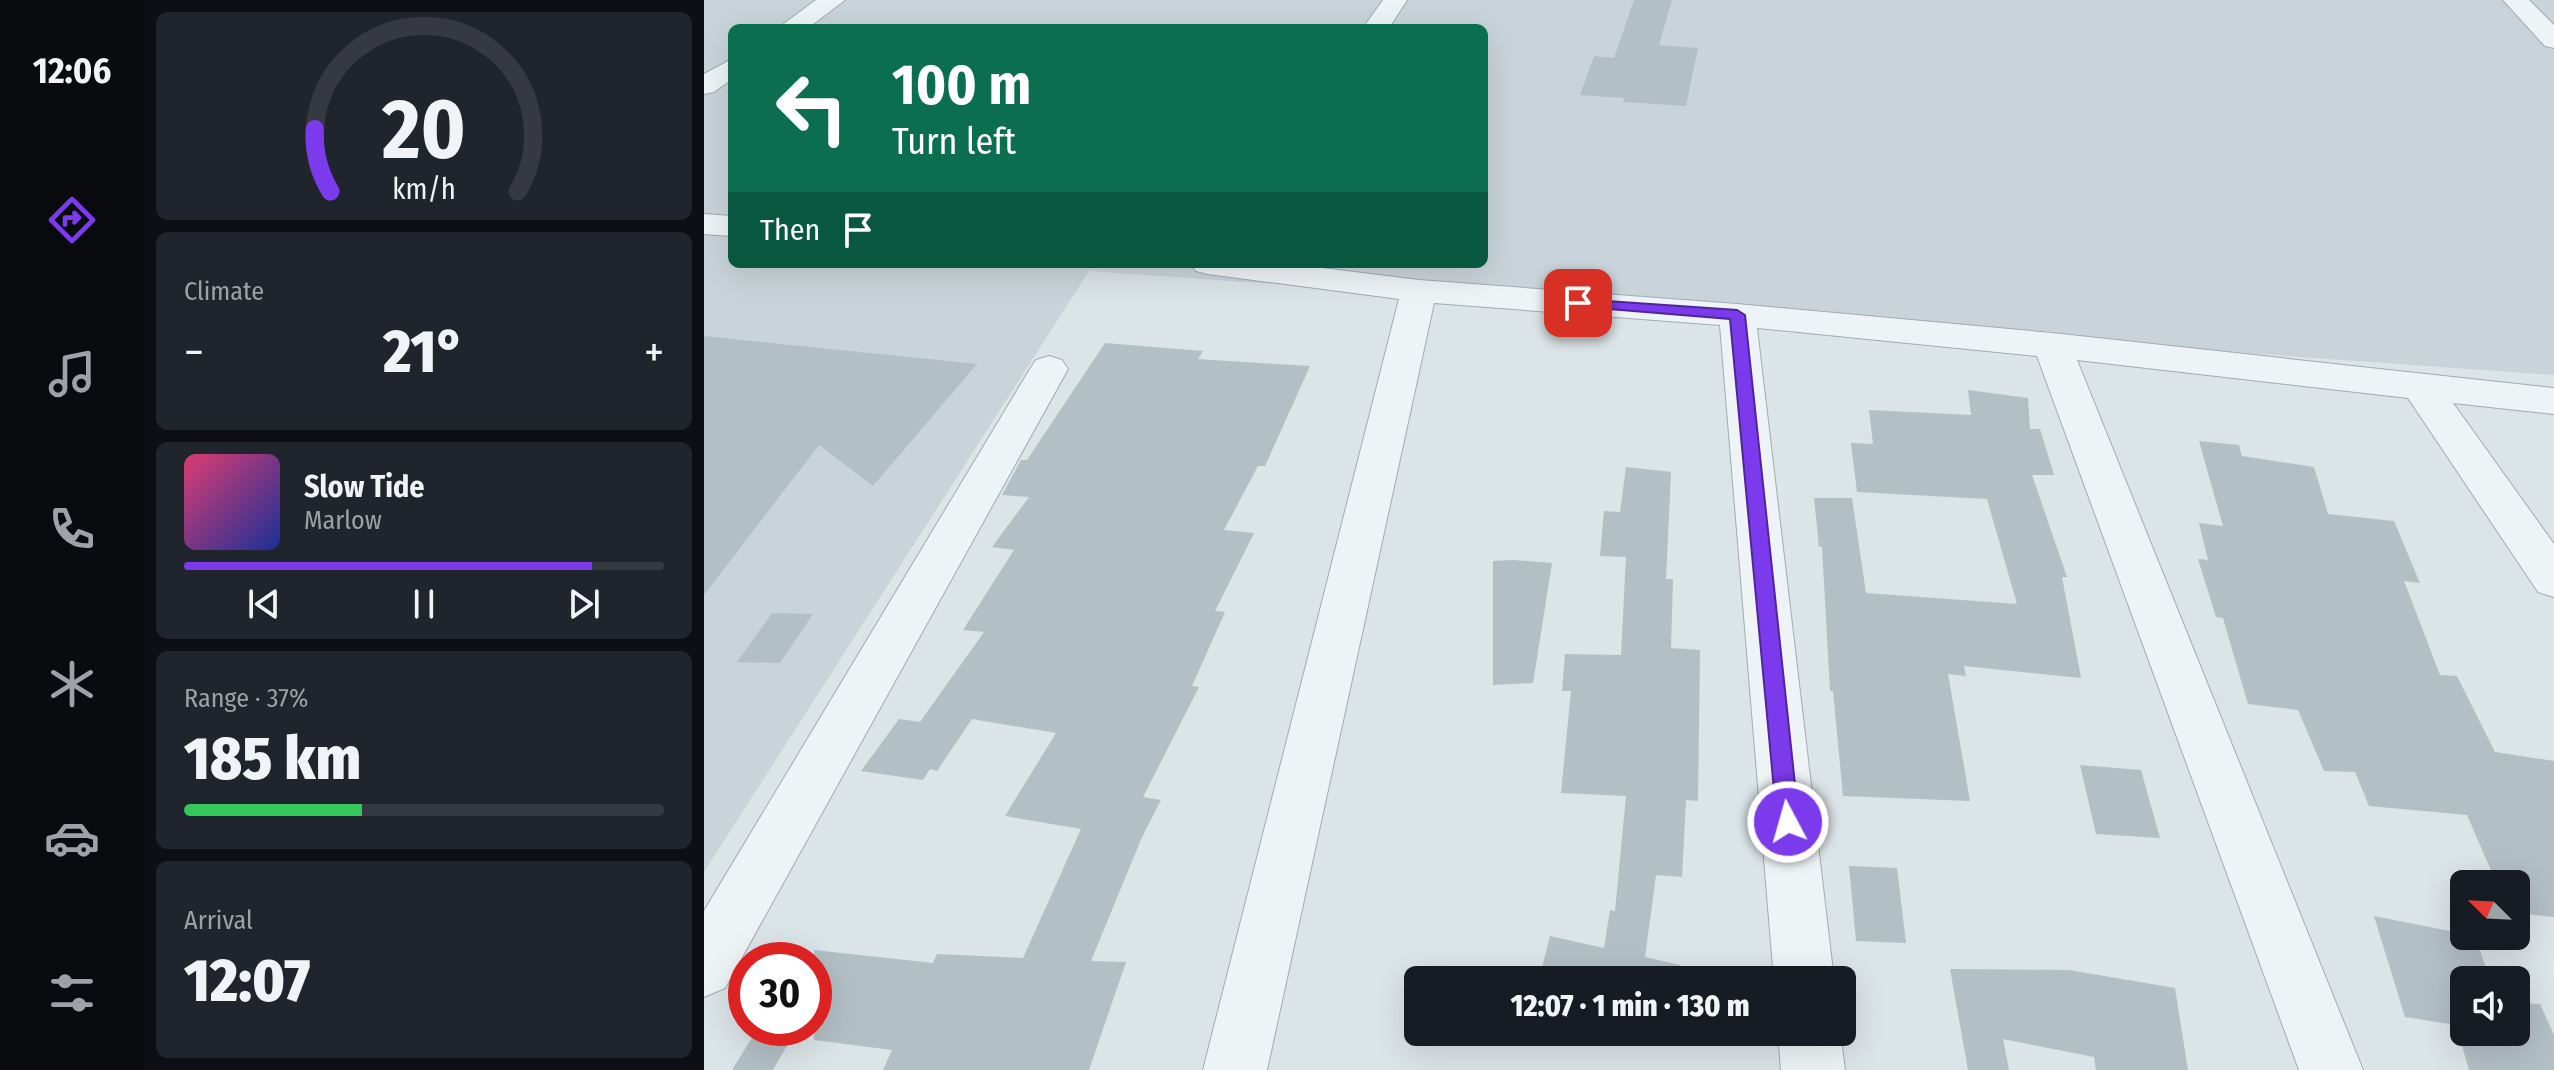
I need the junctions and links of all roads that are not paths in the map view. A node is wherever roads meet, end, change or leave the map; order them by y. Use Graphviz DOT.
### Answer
graph roads {
  1 [pos="833,0"];
  2 [pos="1395,0"];
  3 [pos="2515,0"];
  4 [pos="797,24"];
  5 [pos="1379,24"];
  6 [pos="2554,40"];
  7 [pos="728,70"];
  8 [pos="704,86"];
  9 [pos="704,224"];
  10 [pos="728,226"];
  11 [pos="1248,268"];
  12 [pos="1419,291"];
  13 [pos="1737,315"];
  14 [pos="2052,345"];
  15 [pos="1049,369"];
  16 [pos="2421,387"];
  17 [pos="2554,401"];
  18 [pos="2554,579"];
  19 [pos="1803,966"];
  20 [pos="704,967"];
  21 [pos="1810,1046"];
  22 [pos="1235,1070"];
  23 [pos="1813,1070"];
  24 [pos="2331,1070"];
  1 -- 4 [label="street"];
  2 -- 5 [label="street"];
  3 -- 6 [label="street"];
  7 -- 8 [label="street"];
  9 -- 10 [label="street"];
  11 -- 12 [label="street"];
  12 -- 13 [label="street"];
  12 -- 22 [label="street"];
  13 -- 14 [label="street"];
  13 -- 19 [label="street"];
  14 -- 16 [label="street"];
  14 -- 24 [label="street"];
  15 -- 20 [label="street"];
  16 -- 17 [label="street"];
  16 -- 18 [label="street"];
  21 -- 23 [label="street"];
}
